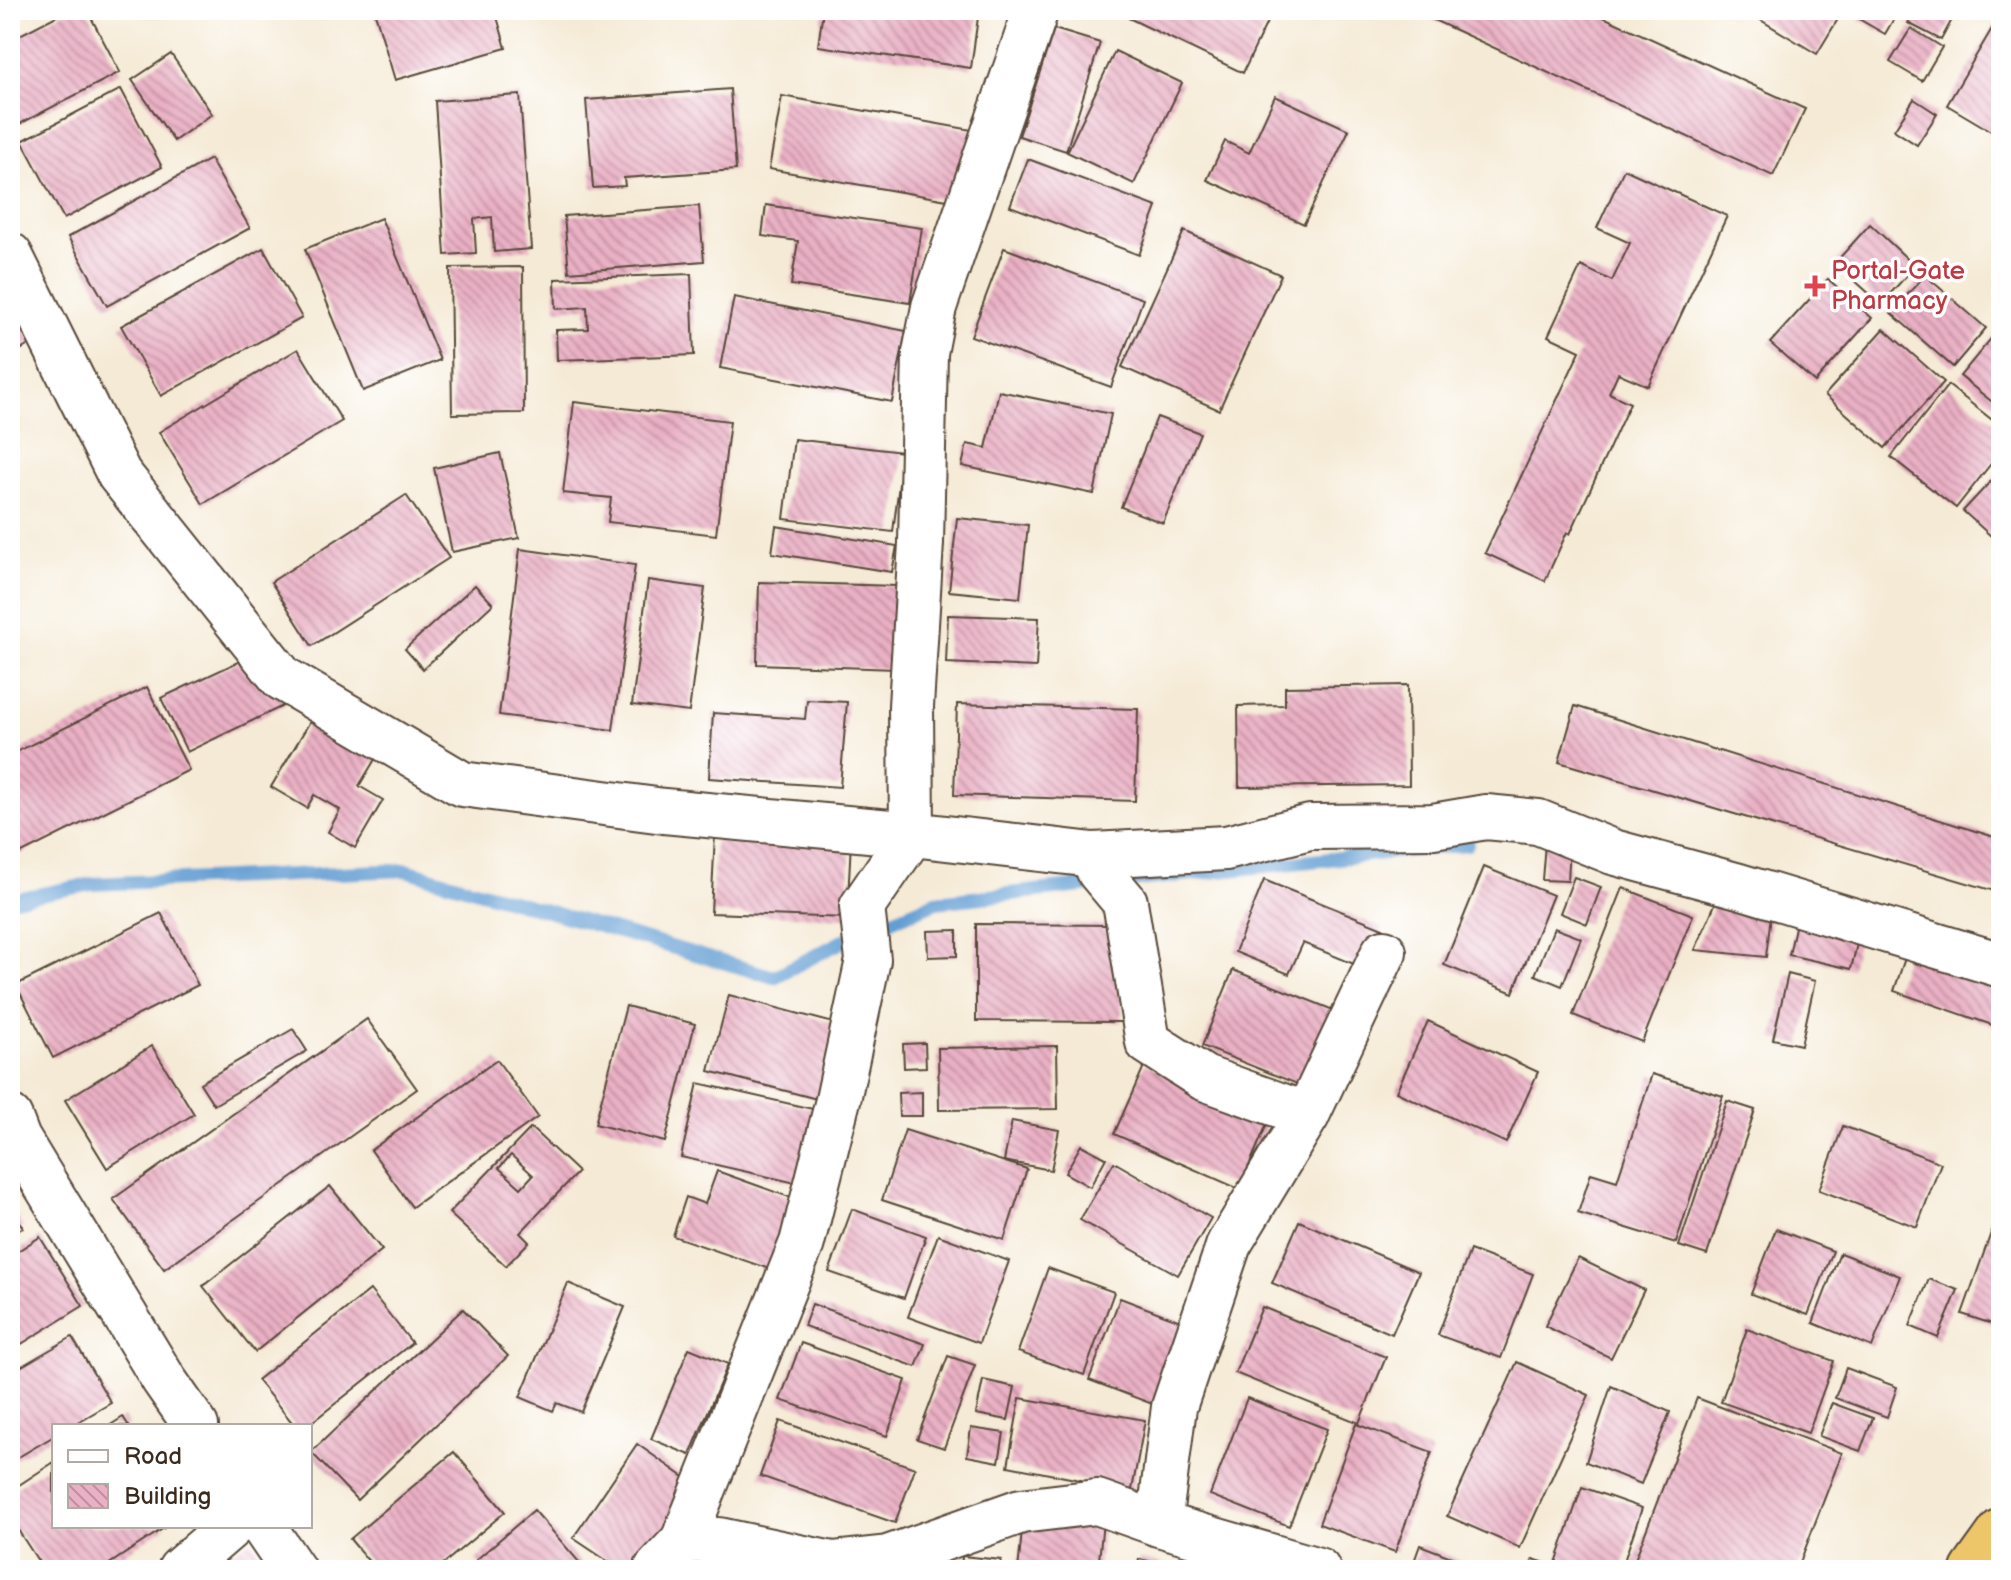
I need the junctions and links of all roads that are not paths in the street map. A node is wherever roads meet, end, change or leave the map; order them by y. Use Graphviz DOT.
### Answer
graph roads {
  1 [pos="1036,10"];
  2 [pos="10,255"];
  3 [pos="912,834"];
  4 [pos="1106,876"];
  5 [pos="1384,952"];
  6 [pos="2001,965"];
  7 [pos="1307,1115"];
  8 [pos="10,1119"];
  9 [pos="195,1424"];
  10 [pos="1159,1524"];
  11 [pos="229,1528"];
  12 [pos="264,1528"];
  13 [pos="2001,1531"];
  14 [pos="669,1556"];
  15 [pos="180,1570"];
  16 [pos="293,1570"];
  17 [pos="1318,1570"];
  18 [pos="1973,1570"];
  1 -- 3 [label="street"];
  2 -- 3 [label="street"];
  3 -- 4 [label="street"];
  3 -- 14 [label="street"];
  4 -- 6 [label="street"];
  4 -- 7 [label="street"];
  5 -- 7 [label="street"];
  7 -- 10 [label="street"];
  8 -- 9 [label="street"];
  10 -- 14 [label="street"];
  10 -- 17 [label="street"];
  11 -- 15 [label="street"];
  12 -- 16 [label="street"];
  13 -- 18 [label="highway"];
}
